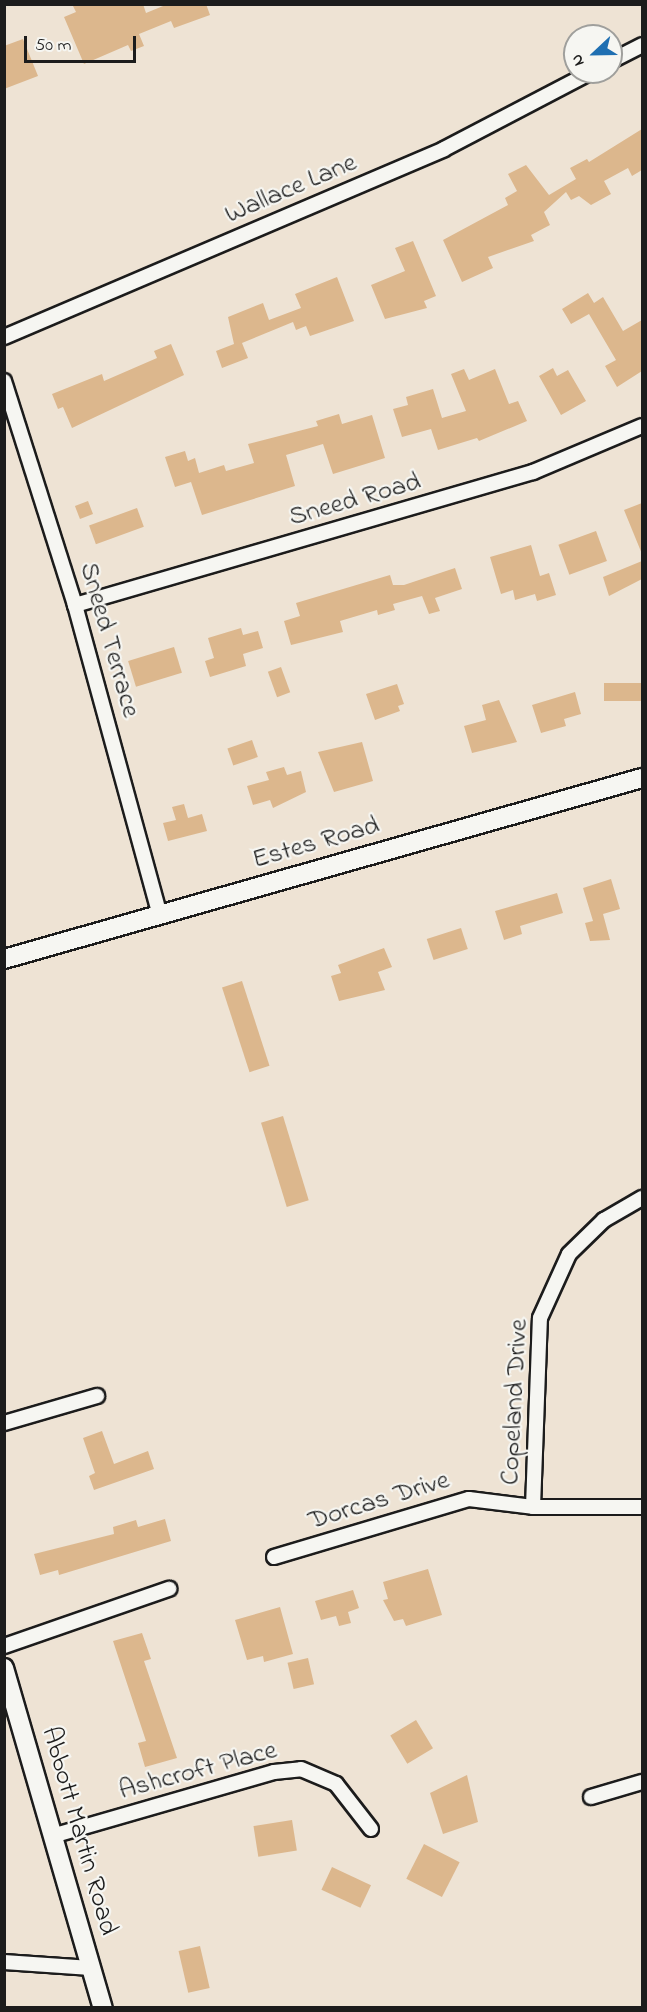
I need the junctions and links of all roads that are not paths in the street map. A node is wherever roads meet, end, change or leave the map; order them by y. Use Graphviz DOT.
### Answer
graph roads {
  1 [pos="642,45"];
  2 [pos="623,55"];
  3 [pos="568,84"];
  4 [pos="4,337"];
  5 [pos="4,381"];
  6 [pos="642,426"];
  7 [pos="75,605"];
  8 [pos="642,778"];
  9 [pos="160,915"];
  10 [pos="4,959"];
  11 [pos="642,1198"];
  12 [pos="97,1396"];
  13 [pos="4,1423"];
  14 [pos="533,1507"];
  15 [pos="642,1507"];
  16 [pos="274,1557"];
  17 [pos="169,1589"];
  18 [pos="4,1646"];
  19 [pos="4,1668"];
  20 [pos="642,1782"];
  21 [pos="591,1797"];
  22 [pos="371,1828"];
  23 [pos="52,1836"];
  24 [pos="4,1962"];
  25 [pos="90,1968"];
  26 [pos="103,2007"];
  1 -- 2 [label="street"];
  3 -- 4 [label="street, Wallace Lane"];
  5 -- 7 [label="street, Sneed Terrace"];
  6 -- 7 [label="street, Sneed Road"];
  7 -- 9 [label="street, Sneed Terrace"];
  8 -- 9 [label="main road, Estes Road"];
  9 -- 10 [label="main road, Estes Road"];
  11 -- 14 [label="street, Copeland Drive"];
  12 -- 13 [label="street"];
  14 -- 15 [label="street, Dorcas Drive"];
  14 -- 16 [label="street, Dorcas Drive"];
  17 -- 18 [label="street"];
  19 -- 23 [label="main road, Abbott Martin Road"];
  20 -- 21 [label="street"];
  22 -- 23 [label="street, Ashcroft Place"];
  23 -- 25 [label="main road, Abbott Martin Road"];
  24 -- 25 [label="street"];
  25 -- 26 [label="main road, Abbott Martin Road"];
}
